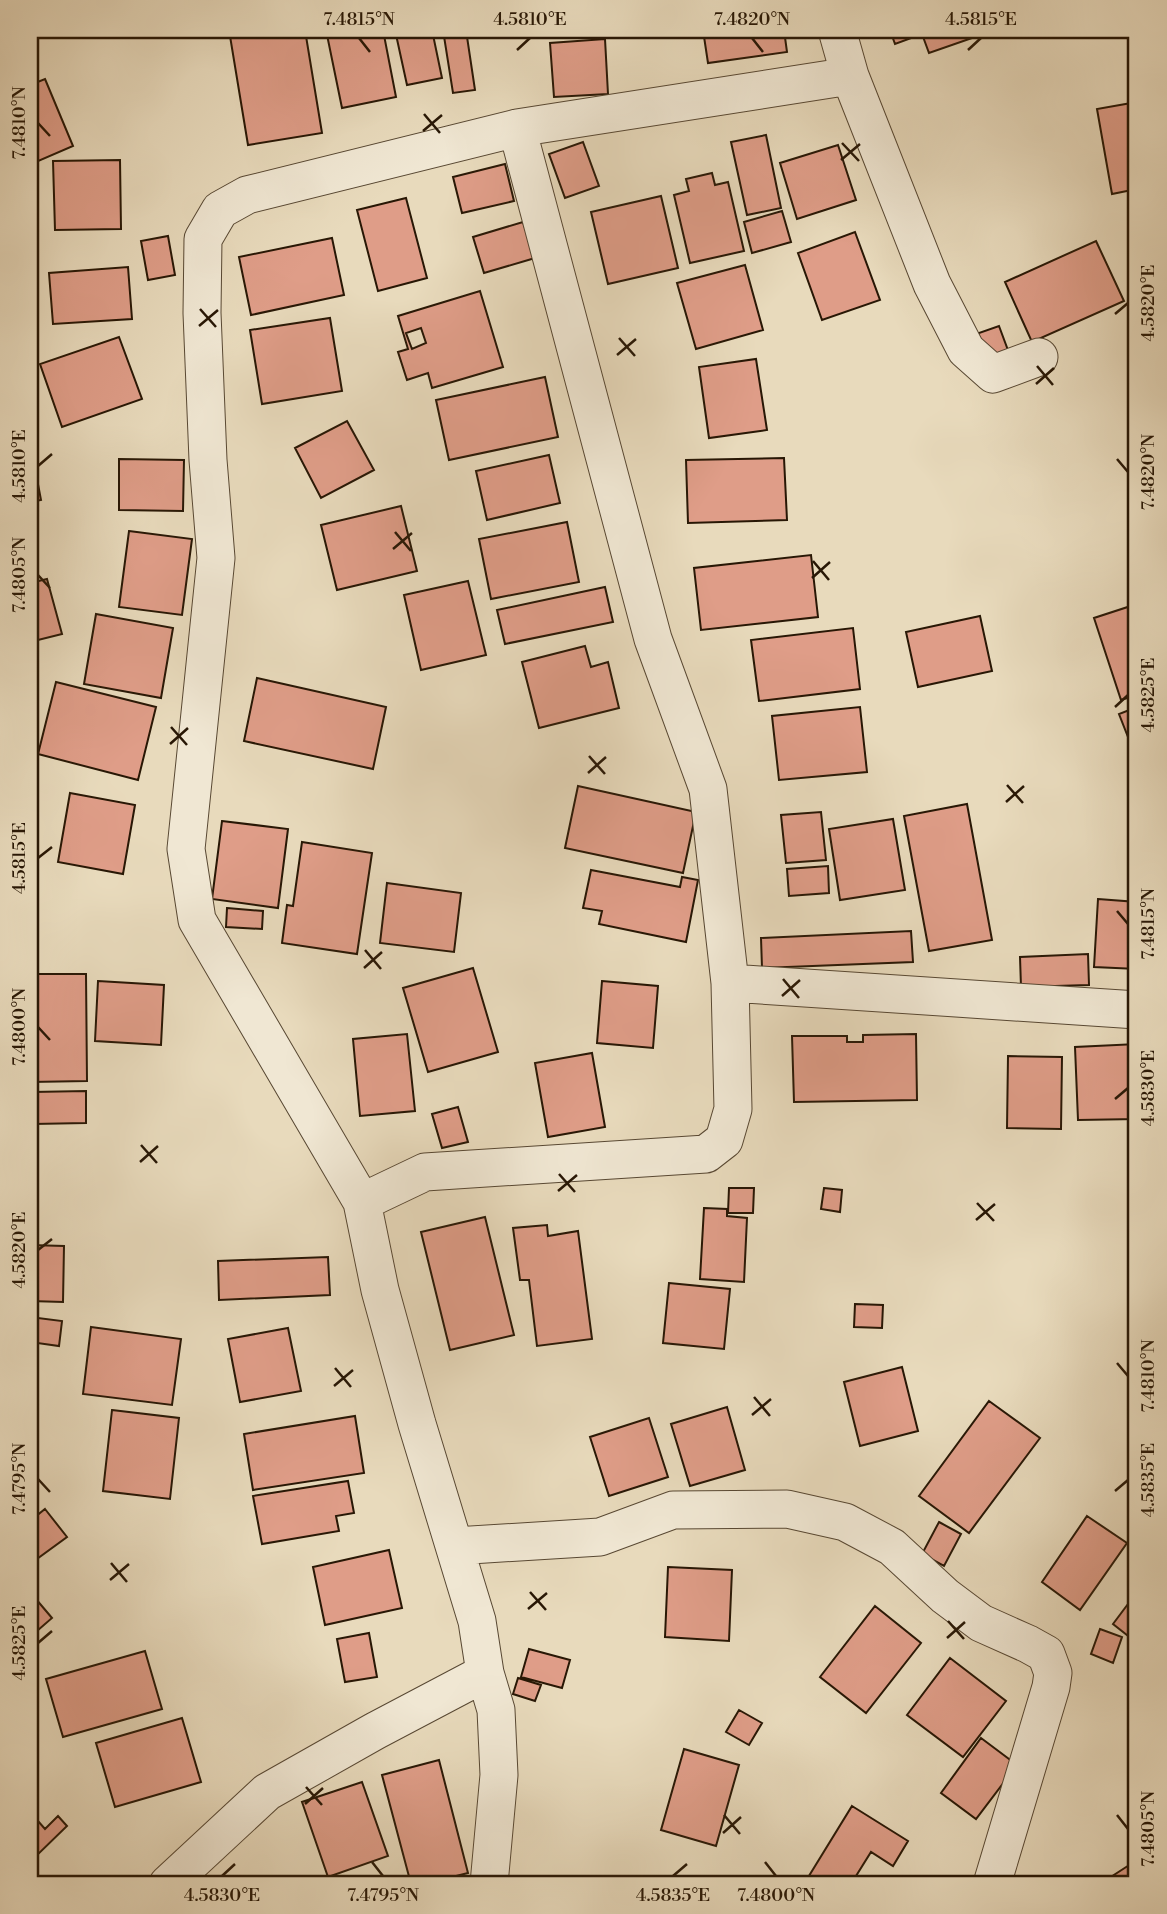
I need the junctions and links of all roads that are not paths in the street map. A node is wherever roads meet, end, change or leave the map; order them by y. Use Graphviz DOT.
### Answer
graph roads {
  1 [pos="837,30"];
  2 [pos="850,76"];
  3 [pos="517,128"];
  4 [pos="1039,357"];
  5 [pos="730,983"];
  6 [pos="1137,1010"];
  7 [pos="362,1202"];
  8 [pos="455,1546"];
  9 [pos="485,1673"];
  10 [pos="168,1884"];
  11 [pos="489,1884"];
  12 [pos="992,1884"];
  1 -- 2 [label="street"];
  2 -- 3 [label="street"];
  2 -- 4 [label="street"];
  3 -- 5 [label="street"];
  3 -- 7 [label="street"];
  5 -- 6 [label="street"];
  5 -- 7 [label="street"];
  7 -- 8 [label="street"];
  8 -- 9 [label="street"];
  8 -- 12 [label="street"];
  9 -- 10 [label="street"];
  9 -- 11 [label="street"];
}
